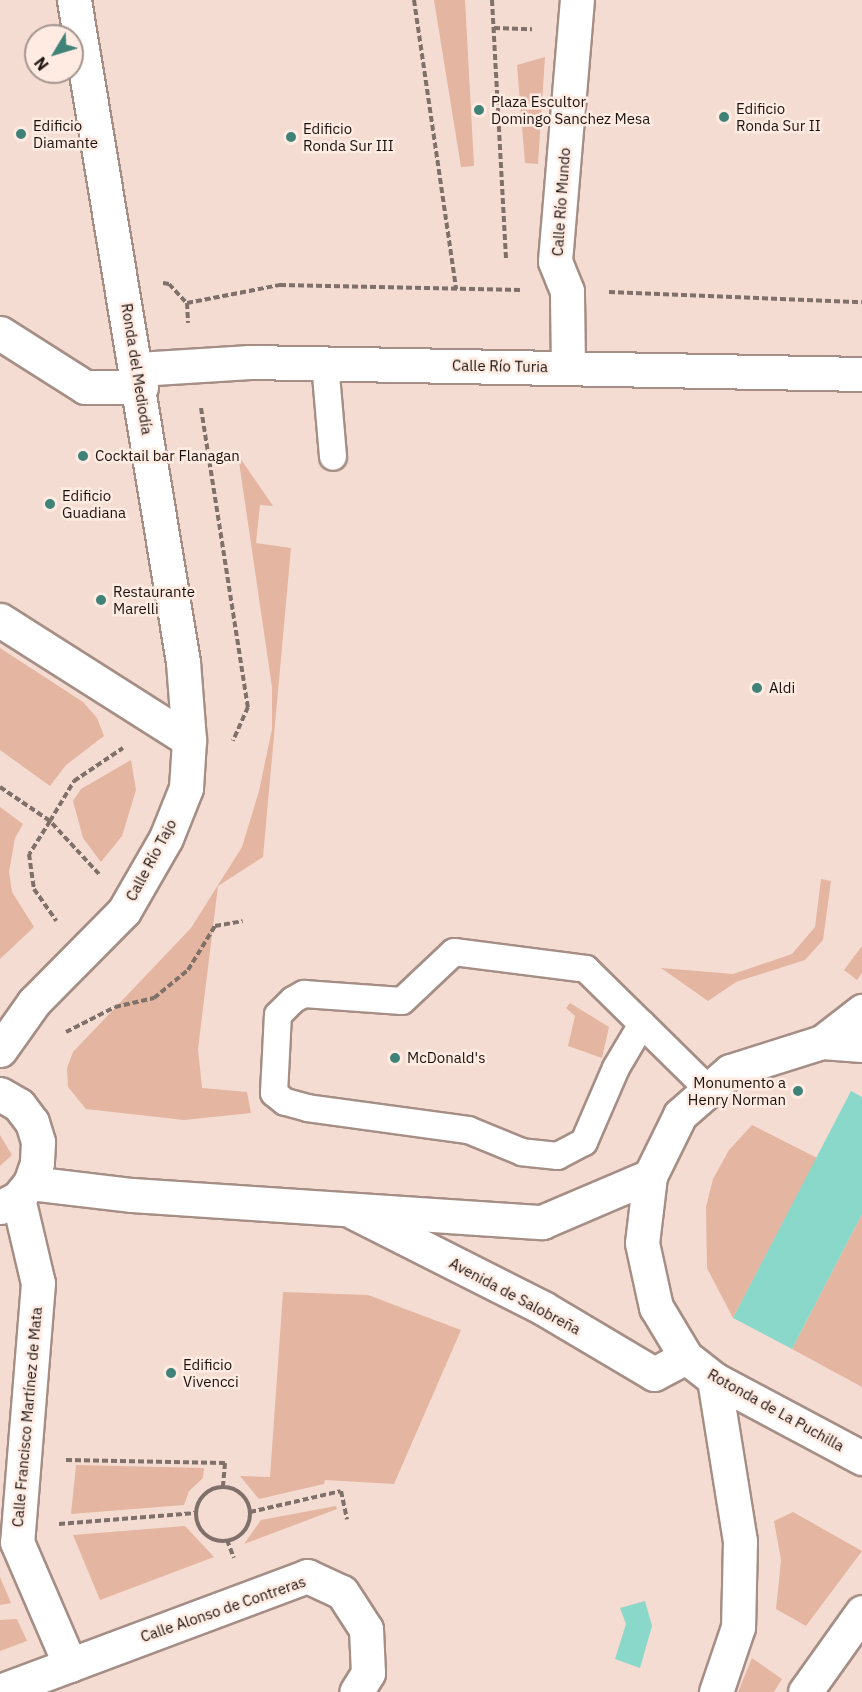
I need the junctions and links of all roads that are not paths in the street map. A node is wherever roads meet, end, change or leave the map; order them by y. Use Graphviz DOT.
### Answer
graph roads {
  1 [pos="74,0"];
  2 [pos="577,0"];
  3 [pos="0,333"];
  4 [pos="325,363"];
  5 [pos="568,367"];
  6 [pos="862,374"];
  7 [pos="139,378"];
  8 [pos="333,457"];
  9 [pos="0,620"];
  10 [pos="189,740"];
  11 [pos="862,1011"];
  12 [pos="642,1024"];
  13 [pos="822,1042"];
  14 [pos="862,1045"];
  15 [pos="0,1050"];
  16 [pos="709,1090"];
  17 [pos="0,1094"];
  18 [pos="650,1176"];
  19 [pos="16,1196"];
  20 [pos="340,1206"];
  21 [pos="686,1357"];
  22 [pos="714,1379"];
  23 [pos="862,1458"];
  24 [pos="862,1612"];
  25 [pos="70,1665"];
  26 [pos="0,1691"];
  27 [pos="356,1692"];
  28 [pos="716,1692"];
  29 [pos="805,1692"];
  1 -- 7 [label="street, Ronda del Mediodía"];
  2 -- 5 [label="street, Calle Río Mundo"];
  3 -- 7 [label="street, Calle Río Turia"];
  4 -- 5 [label="street, Calle Río Turia"];
  4 -- 7 [label="street, Calle Río Turia"];
  4 -- 8 [label="lane"];
  5 -- 6 [label="street, Calle Río Turia"];
  7 -- 10 [label="street, Ronda del Mediodía"];
  9 -- 10 [label="street"];
  10 -- 15 [label="street, Calle Río Tajo"];
  11 -- 13 [label="street"];
  12 -- 12 [label="lane"];
  12 -- 16 [label="lane"];
  13 -- 14 [label="street, Rotonda de La Puchilla"];
  13 -- 16 [label="street, Rotonda de La Puchilla"];
  16 -- 18 [label="street, Rotonda de La Puchilla"];
  17 -- 19 [label="street"];
  18 -- 20 [label="street, Avenida de Salobreña"];
  18 -- 21 [label="street, Rotonda de La Puchilla"];
  19 -- 20 [label="street, Avenida de Salobreña"];
  19 -- 25 [label="street, Calle Francisco Martínez de Mata"];
  20 -- 21 [label="street, Avenida de Salobreña"];
  21 -- 22 [label="street, Rotonda de La Puchilla"];
  22 -- 23 [label="street, Rotonda de La Puchilla"];
  22 -- 28 [label="street"];
  24 -- 29 [label="street"];
  25 -- 26 [label="street, Calle Alonso de Contreras"];
  25 -- 27 [label="street, Calle Alonso de Contreras"];
}
